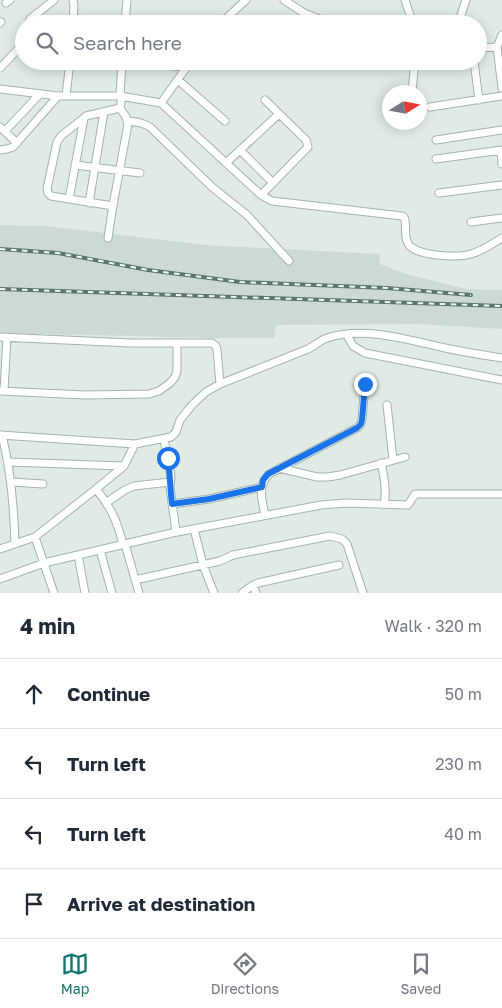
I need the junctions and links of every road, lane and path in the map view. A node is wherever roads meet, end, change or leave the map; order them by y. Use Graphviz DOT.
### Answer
graph roads {
  1 [pos="54,0"];
  2 [pos="126,0"];
  3 [pos="245,0"];
  4 [pos="285,0"];
  5 [pos="405,0"];
  6 [pos="466,0"];
  7 [pos="74,2"];
  8 [pos="35,15"];
  9 [pos="73,15"];
  10 [pos="125,15"];
  11 [pos="229,15"];
  12 [pos="309,15"];
  13 [pos="410,15"];
  14 [pos="461,15"];
  15 [pos="502,35"];
  16 [pos="496,47"];
  17 [pos="487,48"];
  18 [pos="15,52"];
  19 [pos="0,68"];
  20 [pos="69,70"];
  21 [pos="122,70"];
  22 [pos="184,70"];
  23 [pos="414,70"];
  24 [pos="475,70"];
  25 [pos="178,80"];
  26 [pos="0,81"];
  27 [pos="413,85"];
  28 [pos="502,86"];
  29 [pos="2,89"];
  30 [pos="40,94"];
  31 [pos="58,96"];
  32 [pos="66,96"];
  33 [pos="121,96"];
  34 [pos="502,96"];
  35 [pos="265,100"];
  36 [pos="478,100"];
  37 [pos="161,103"];
  38 [pos="430,107"];
  39 [pos="120,108"];
  40 [pos="104,112"];
  41 [pos="279,114"];
  42 [pos="84,118"];
  43 [pos="127,121"];
  44 [pos="225,121"];
  45 [pos="2,129"];
  46 [pos="502,130"];
  47 [pos="436,140"];
  48 [pos="17,143"];
  49 [pos="0,150"];
  50 [pos="240,150"];
  51 [pos="501,150"];
  52 [pos="436,159"];
  53 [pos="226,162"];
  54 [pos="502,164"];
  55 [pos="75,165"];
  56 [pos="95,167"];
  57 [pos="119,171"];
  58 [pos="140,173"];
  59 [pos="273,183"];
  60 [pos="502,185"];
  61 [pos="439,193"];
  62 [pos="261,195"];
  63 [pos="70,199"];
  64 [pos="90,202"];
  65 [pos="113,206"];
  66 [pos="502,218"];
  67 [pos="471,222"];
  68 [pos="108,238"];
  69 [pos="502,238"];
  70 [pos="289,261"];
  71 [pos="347,335"];
  72 [pos="4,337"];
  73 [pos="177,343"];
  74 [pos="502,358"];
  75 [pos="502,380"];
  76 [pos="220,384"];
  77 [pos="365,384"];
  78 [pos="2,391"];
  79 [pos="387,405"];
  80 [pos="1,435"];
  81 [pos="164,439"];
  82 [pos="135,444"];
  83 [pos="405,457"];
  84 [pos="393,460"];
  85 [pos="8,462"];
  86 [pos="381,463"];
  87 [pos="124,466"];
  88 [pos="279,468"];
  89 [pos="12,482"];
  90 [pos="170,482"];
  91 [pos="43,484"];
  92 [pos="262,487"];
  93 [pos="96,489"];
  94 [pos="502,494"];
  95 [pos="107,502"];
  96 [pos="172,504"];
  97 [pos="384,505"];
  98 [pos="265,515"];
  99 [pos="194,529"];
  100 [pos="176,532"];
  101 [pos="35,537"];
  102 [pos="15,544"];
  103 [pos="124,544"];
  104 [pos="0,549"];
  105 [pos="100,550"];
  106 [pos="78,555"];
  107 [pos="44,563"];
  108 [pos="203,565"];
  109 [pos="339,565"];
  110 [pos="0,578"];
  111 [pos="135,580"];
  112 [pos="253,586"];
  113 [pos="54,593"];
  114 [pos="85,593"];
  115 [pos="112,593"];
  116 [pos="139,593"];
  117 [pos="214,593"];
  118 [pos="242,593"];
  119 [pos="256,593"];
  120 [pos="363,593"];
  1 -- 8 [label="street"];
  2 -- 10 [label="street"];
  3 -- 11 [label="street"];
  4 -- 12 [label="street"];
  5 -- 13 [label="street"];
  6 -- 14 [label="street"];
  7 -- 9 [label="street"];
  15 -- 16 [label="street"];
  16 -- 17 [label="street"];
  16 -- 28 [label="street"];
  18 -- 19 [label="street"];
  20 -- 32 [label="street"];
  21 -- 33 [label="street"];
  22 -- 25 [label="street"];
  23 -- 27 [label="street"];
  24 -- 36 [label="street"];
  25 -- 37 [label="street"];
  25 -- 44 [label="street"];
  26 -- 29 [label="street"];
  29 -- 30 [label="street"];
  30 -- 31 [label="street"];
  30 -- 45 [label="street"];
  31 -- 32 [label="street"];
  31 -- 48 [label="street"];
  32 -- 33 [label="street"];
  33 -- 37 [label="street"];
  33 -- 39 [label="street"];
  34 -- 36 [label="street"];
  35 -- 41 [label="street"];
  36 -- 38 [label="street"];
  37 -- 53 [label="street"];
  39 -- 40 [label="street"];
  39 -- 43 [label="street"];
  40 -- 42 [label="street"];
  40 -- 56 [label="street"];
  41 -- 50 [label="street"];
  41 -- 59 [label="street"];
  42 -- 55 [label="street"];
  42 -- 63 [label="street"];
  43 -- 57 [label="street"];
  43 -- 70 [label="street"];
  45 -- 48 [label="street"];
  46 -- 47 [label="street"];
  48 -- 49 [label="street"];
  50 -- 53 [label="street"];
  50 -- 59 [label="street"];
  51 -- 52 [label="street"];
  51 -- 54 [label="street"];
  53 -- 62 [label="street"];
  55 -- 56 [label="street"];
  55 -- 63 [label="street"];
  56 -- 57 [label="street"];
  56 -- 64 [label="street"];
  57 -- 58 [label="street"];
  57 -- 65 [label="street"];
  59 -- 62 [label="street"];
  60 -- 61 [label="street"];
  62 -- 69 [label="street"];
  63 -- 64 [label="street"];
  64 -- 65 [label="street"];
  65 -- 68 [label="street"];
  66 -- 67 [label="street"];
  71 -- 74 [label="street"];
  71 -- 75 [label="street"];
  71 -- 76 [label="street"];
  72 -- 73 [label="street"];
  72 -- 78 [label="street"];
  73 -- 76 [label="street"];
  73 -- 78 [label="street"];
  76 -- 81 [label="street"];
  77 -- 88 [label="street"];
  79 -- 84 [label="street"];
  80 -- 82 [label="street"];
  80 -- 85 [label="street"];
  81 -- 82 [label="street"];
  81 -- 90 [label="street"];
  82 -- 87 [label="street"];
  83 -- 84 [label="street"];
  84 -- 86 [label="street"];
  85 -- 87 [label="street"];
  85 -- 89 [label="street"];
  86 -- 88 [label="street"];
  86 -- 97 [label="street"];
  87 -- 93 [label="street"];
  88 -- 92 [label="street"];
  89 -- 91 [label="street"];
  89 -- 102 [label="street"];
  90 -- 95 [label="street"];
  90 -- 96 [label="street"];
  92 -- 96 [label="street"];
  92 -- 98 [label="street"];
  93 -- 95 [label="street"];
  93 -- 101 [label="street"];
  94 -- 97 [label="street"];
  95 -- 103 [label="street"];
  96 -- 100 [label="street"];
  97 -- 98 [label="street"];
  98 -- 99 [label="street"];
  99 -- 100 [label="street"];
  99 -- 108 [label="street"];
  100 -- 103 [label="street"];
  101 -- 102 [label="street"];
  101 -- 107 [label="street"];
  102 -- 104 [label="street"];
  103 -- 105 [label="street"];
  103 -- 111 [label="street"];
  105 -- 106 [label="street"];
  105 -- 115 [label="street"];
  106 -- 107 [label="street"];
  106 -- 114 [label="street"];
  107 -- 110 [label="street"];
  107 -- 113 [label="street"];
  108 -- 111 [label="street"];
  108 -- 117 [label="street"];
  108 -- 120 [label="street"];
  109 -- 112 [label="street"];
  111 -- 116 [label="street"];
  112 -- 118 [label="street"];
  112 -- 119 [label="street"];
}
